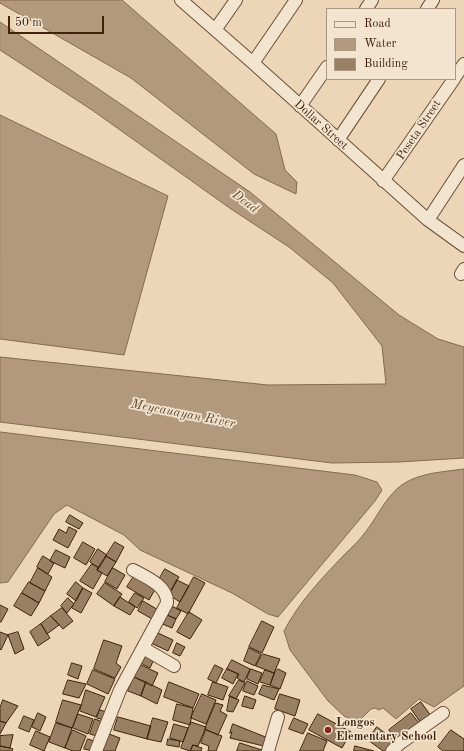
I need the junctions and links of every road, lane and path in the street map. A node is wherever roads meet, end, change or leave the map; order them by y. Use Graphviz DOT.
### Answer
graph roads {
  1 [pos="181,0"];
  2 [pos="236,0"];
  3 [pos="296,0"];
  4 [pos="215,30"];
  5 [pos="253,63"];
  6 [pos="464,64"];
  7 [pos="326,68"];
  8 [pos="456,75"];
  9 [pos="378,80"];
  10 [pos="453,80"];
  11 [pos="300,106"];
  12 [pos="338,140"];
  13 [pos="464,165"];
  14 [pos="384,181"];
  15 [pos="428,220"];
  16 [pos="464,246"];
  17 [pos="133,570"];
  18 [pos="142,648"];
  19 [pos="174,666"];
  20 [pos="442,713"];
  21 [pos="278,717"];
  22 [pos="96,751"];
  23 [pos="268,751"];
  24 [pos="392,751"];
  1 -- 4 [label="street, Dollar Street"];
  2 -- 4 [label="street"];
  3 -- 5 [label="street"];
  4 -- 5 [label="street, Dollar Street"];
  5 -- 11 [label="street, Dollar Street"];
  6 -- 8 [label="street, Peseta Street"];
  7 -- 11 [label="street"];
  9 -- 12 [label="street"];
  10 -- 14 [label="street, Peseta Street"];
  11 -- 12 [label="street, Dollar Street"];
  12 -- 14 [label="street, Dollar Street"];
  13 -- 15 [label="street"];
  14 -- 15 [label="street, Dollar Street"];
  15 -- 16 [label="street, Dollar Street"];
  17 -- 18 [label="street"];
  18 -- 19 [label="street"];
  18 -- 22 [label="street"];
  20 -- 24 [label="street"];
  21 -- 23 [label="street"];
}
